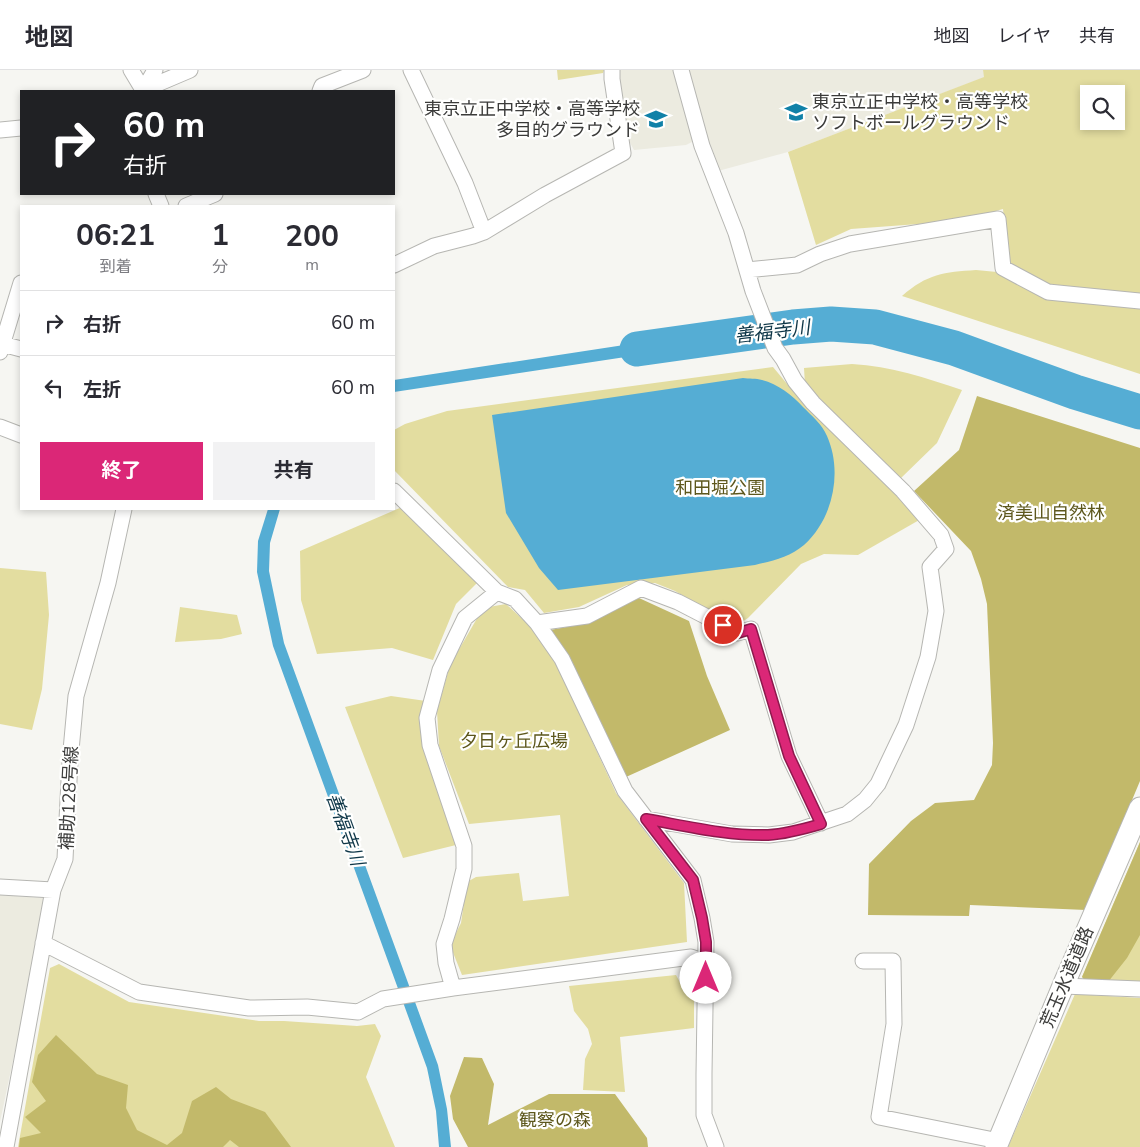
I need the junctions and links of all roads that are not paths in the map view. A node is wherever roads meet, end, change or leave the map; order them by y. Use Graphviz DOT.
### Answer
graph roads {
  1 [pos="131,70"];
  2 [pos="155,70"];
  3 [pos="190,70"];
  4 [pos="363,70"];
  5 [pos="411,70"];
  6 [pos="612,70"];
  7 [pos="682,70"];
  8 [pos="142,90"];
  9 [pos="144,90"];
  10 [pos="145,90"];
  11 [pos="320,90"];
  12 [pos="20,128"];
  13 [pos="0,130"];
  14 [pos="213,195"];
  15 [pos="188,205"];
  16 [pos="484,232"];
  17 [pos="395,265"];
  18 [pos="746,270"];
  19 [pos="20,286"];
  20 [pos="1140,302"];
  21 [pos="1,348"];
  22 [pos="20,349"];
  23 [pos="0,427"];
  24 [pos="20,435"];
  25 [pos="395,492"];
  26 [pos="124,510"];
  27 [pos="497,592"];
  28 [pos="537,623"];
  29 [pos="1140,808"];
  30 [pos="646,819"];
  31 [pos="821,824"];
  32 [pos="0,887"];
  33 [pos="53,890"];
  34 [pos="43,944"];
  35 [pos="863,961"];
  36 [pos="707,962"];
  37 [pos="1063,986"];
  38 [pos="452,988"];
  39 [pos="1140,989"];
  40 [pos="997,1144"];
  41 [pos="6,1147"];
  42 [pos="716,1147"];
  1 -- 8 [label="street"];
  2 -- 9 [label="street"];
  3 -- 10 [label="street"];
  4 -- 11 [label="street"];
  5 -- 16 [label="street"];
  6 -- 16 [label="street"];
  7 -- 18 [label="street"];
  12 -- 13 [label="street"];
  14 -- 15 [label="street"];
  16 -- 17 [label="street"];
  18 -- 20 [label="street"];
  18 -- 31 [label="street"];
  19 -- 21 [label="street"];
  21 -- 22 [label="street"];
  23 -- 24 [label="street"];
  25 -- 27 [label="street"];
  26 -- 33 [label="street, 補助128号線"];
  27 -- 28 [label="street"];
  27 -- 38 [label="street"];
  28 -- 30 [label="street"];
  28 -- 31 [label="street"];
  29 -- 37 [label="main road, 荒玉水道道路"];
  30 -- 31 [label="street"];
  30 -- 36 [label="street"];
  32 -- 33 [label="street"];
  33 -- 34 [label="street, 補助128号線"];
  34 -- 38 [label="street"];
  34 -- 41 [label="street, 補助128号線"];
  35 -- 40 [label="street"];
  36 -- 38 [label="street"];
  36 -- 42 [label="street"];
  37 -- 39 [label="street"];
  37 -- 40 [label="main road, 荒玉水道道路"];
}
